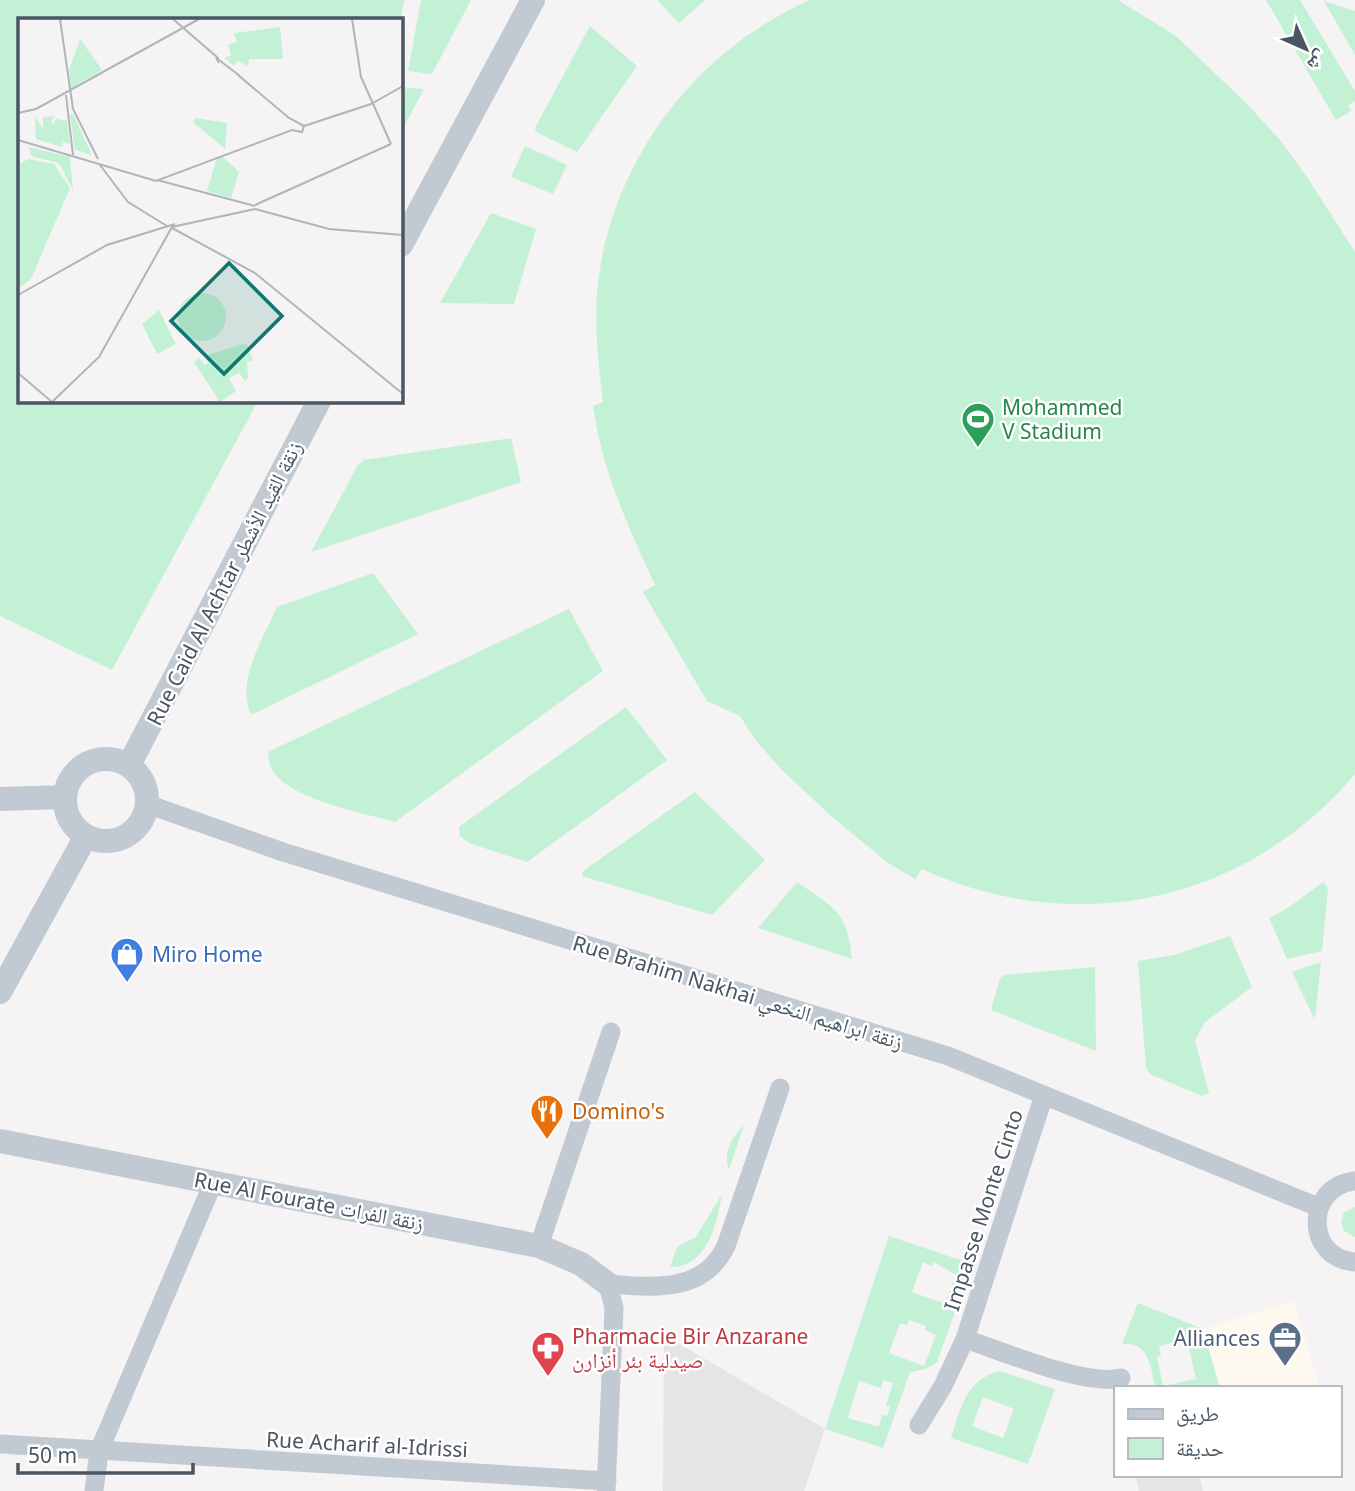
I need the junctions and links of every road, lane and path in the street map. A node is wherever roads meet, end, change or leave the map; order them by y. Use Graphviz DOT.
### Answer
graph roads {
  1 [pos="533,0"];
  2 [pos="402,243"];
  3 [pos="317,402"];
  4 [pos="129,765"];
  5 [pos="65,797"];
  6 [pos="0,799"];
  7 [pos="147,804"];
  8 [pos="86,836"];
  9 [pos="0,992"];
  10 [pos="611,1032"];
  11 [pos="780,1088"];
  12 [pos="1044,1095"];
  13 [pos="0,1141"];
  14 [pos="1355,1181"];
  15 [pos="213,1183"];
  16 [pos="1318,1207"];
  17 [pos="539,1246"];
  18 [pos="1355,1262"];
  19 [pos="608,1284"];
  20 [pos="965,1339"];
  21 [pos="1121,1378"];
  22 [pos="919,1425"];
  23 [pos="0,1444"];
  24 [pos="99,1451"];
  25 [pos="607,1486"];
  26 [pos="94,1491"];
  1 -- 2 [label="street"];
  3 -- 4 [label="street, Rue Caid Al Achtar زنقة القيد الأشطر"];
  4 -- 5 [label="street"];
  4 -- 7 [label="street"];
  5 -- 6 [label="street"];
  5 -- 8 [label="street"];
  7 -- 8 [label="street"];
  7 -- 12 [label="street, Rue Brahim Nakhai زنقة ابراهيم النخعي"];
  8 -- 9 [label="street"];
  10 -- 17 [label="street"];
  11 -- 19 [label="street"];
  12 -- 16 [label="street, Rue Brahim Nakhai زنقة ابراهيم النخعي"];
  12 -- 20 [label="street, Impasse Monte Cinto"];
  13 -- 15 [label="street, Rue Al Fourate زنقة الفرات"];
  14 -- 16 [label="street"];
  15 -- 17 [label="street, Rue Al Fourate زنقة الفرات"];
  15 -- 24 [label="street"];
  16 -- 18 [label="street"];
  17 -- 19 [label="street, Rue Al Fourate زنقة الفرات"];
  19 -- 25 [label="street"];
  20 -- 21 [label="street, Impasse Monte Cinto"];
  20 -- 22 [label="street, Impasse Monte Cinto"];
  23 -- 24 [label="street, Rue Acharif al-Idrissi"];
  24 -- 25 [label="street, Rue Acharif al-Idrissi"];
  24 -- 26 [label="street"];
}
